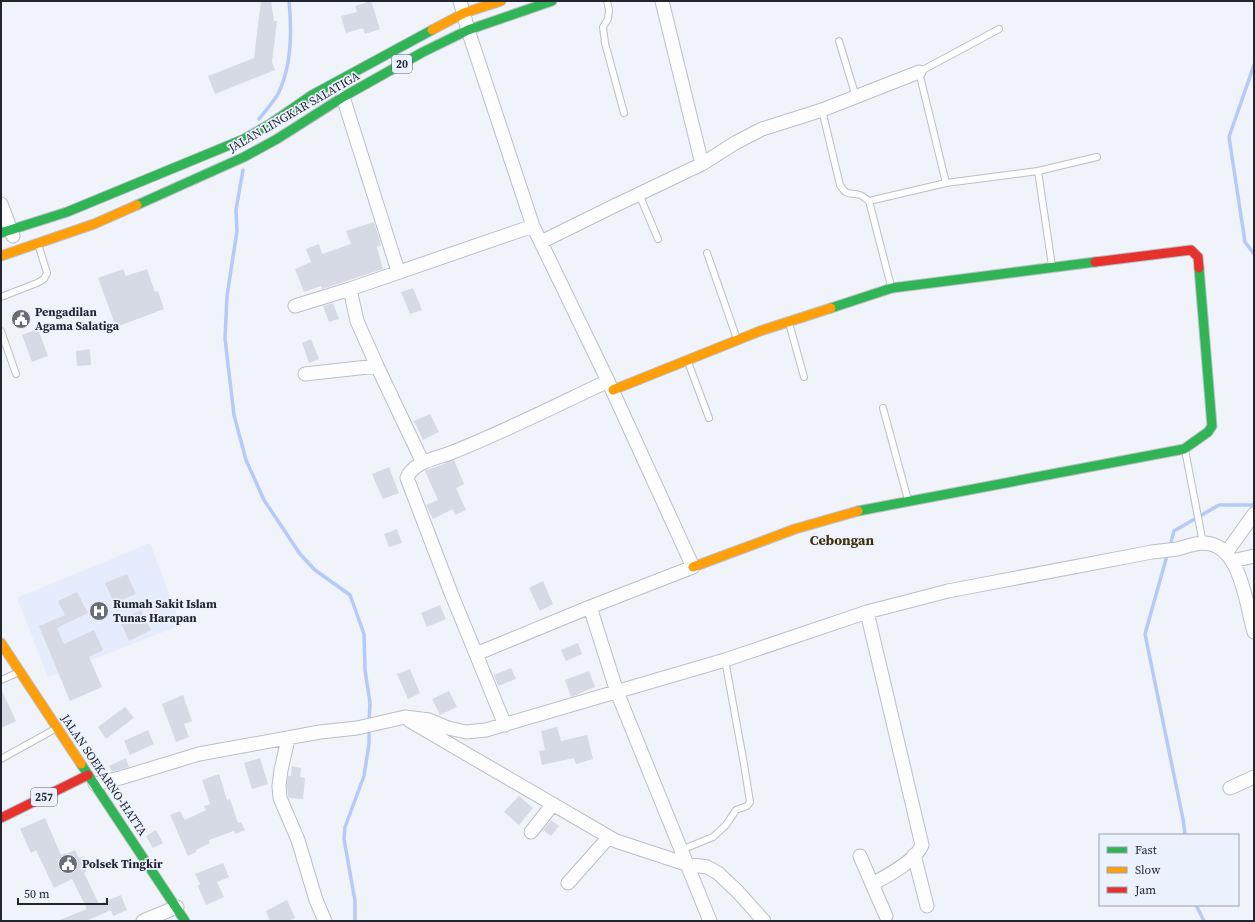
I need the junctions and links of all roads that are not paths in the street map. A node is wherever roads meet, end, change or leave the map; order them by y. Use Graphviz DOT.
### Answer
graph roads {
  1 [pos="501,1"];
  2 [pos="552,1"];
  3 [pos="607,1"];
  4 [pos="662,1"];
  5 [pos="462,7"];
  6 [pos="999,29"];
  7 [pos="468,30"];
  8 [pos="839,41"];
  9 [pos="919,72"];
  10 [pos="343,97"];
  11 [pos="856,97"];
  12 [pos="822,110"];
  13 [pos="624,113"];
  14 [pos="1097,157"];
  15 [pos="702,164"];
  16 [pos="1038,171"];
  17 [pos="946,183"];
  18 [pos="639,194"];
  19 [pos="869,201"];
  20 [pos="1,204"];
  21 [pos="533,226"];
  22 [pos="6,231"];
  23 [pos="658,239"];
  24 [pos="541,242"];
  25 [pos="38,244"];
  26 [pos="19,250"];
  27 [pos="707,253"];
  28 [pos="1,256"];
  29 [pos="1053,268"];
  30 [pos="398,272"];
  31 [pos="892,288"];
  32 [pos="350,289"];
  33 [pos="1,296"];
  34 [pos="294,306"];
  35 [pos="789,322"];
  36 [pos="1,331"];
  37 [pos="738,340"];
  38 [pos="688,360"];
  39 [pos="377,366"];
  40 [pos="16,374"];
  41 [pos="305,374"];
  42 [pos="804,377"];
  43 [pos="611,386"];
  44 [pos="883,408"];
  45 [pos="708,418"];
  46 [pos="1184,449"];
  47 [pos="423,464"];
  48 [pos="908,500"];
  49 [pos="1254,514"];
  50 [pos="1203,543"];
  51 [pos="1254,556"];
  52 [pos="1229,557"];
  53 [pos="693,567"];
  54 [pos="590,607"];
  55 [pos="867,612"];
  56 [pos="1254,632"];
  57 [pos="2,645"];
  58 [pos="476,654"];
  59 [pos="725,660"];
  60 [pos="21,672"];
  61 [pos="1,680"];
  62 [pos="617,692"];
  63 [pos="405,717"];
  64 [pos="505,725"];
  65 [pos="57,728"];
  66 [pos="288,739"];
  67 [pos="1,759"];
  68 [pos="1254,777"];
  69 [pos="91,780"];
  70 [pos="1230,788"];
  71 [pos="553,804"];
  72 [pos="1,818"];
  73 [pos="531,832"];
  74 [pos="609,838"];
  75 [pos="681,850"];
  76 [pos="914,855"];
  77 [pos="860,856"];
  78 [pos="686,864"];
  79 [pos="568,883"];
  80 [pos="872,884"];
  81 [pos="927,906"];
  82 [pos="177,907"];
  83 [pos="886,916"];
  84 [pos="143,921"];
  85 [pos="185,921"];
  86 [pos="325,921"];
  87 [pos="710,921"];
  88 [pos="764,921"];
  1 -- 5 [label="main road, JALAN LINGKAR SALATIGA / 20"];
  2 -- 7 [label="main road, JALAN LINGKAR SALATIGA / 20"];
  3 -- 13 [label="lane"];
  4 -- 15 [label="street"];
  5 -- 7 [label="street"];
  5 -- 22 [label="main road, JALAN LINGKAR SALATIGA / 20"];
  6 -- 9 [label="lane"];
  7 -- 10 [label="main road, JALAN LINGKAR SALATIGA / 20"];
  7 -- 21 [label="street"];
  8 -- 11 [label="lane"];
  9 -- 11 [label="street"];
  9 -- 17 [label="lane"];
  10 -- 25 [label="main road, JALAN LINGKAR SALATIGA / 20"];
  10 -- 30 [label="street"];
  11 -- 12 [label="street"];
  12 -- 15 [label="street"];
  12 -- 19 [label="lane"];
  14 -- 16 [label="lane"];
  15 -- 18 [label="street"];
  16 -- 17 [label="lane"];
  16 -- 29 [label="lane"];
  17 -- 19 [label="lane"];
  18 -- 23 [label="lane"];
  18 -- 24 [label="street"];
  19 -- 31 [label="lane"];
  20 -- 22 [label="street"];
  21 -- 24 [label="street"];
  21 -- 30 [label="street"];
  22 -- 26 [label="street"];
  24 -- 43 [label="street"];
  25 -- 26 [label="main road, JALAN LINGKAR SALATIGA / 20"];
  25 -- 33 [label="lane"];
  26 -- 28 [label="main road, JALAN LINGKAR SALATIGA / 20"];
  27 -- 37 [label="lane"];
  29 -- 31 [label="main road"];
  29 -- 46 [label="main road"];
  30 -- 32 [label="street"];
  31 -- 35 [label="main road"];
  32 -- 34 [label="street"];
  32 -- 39 [label="street"];
  35 -- 37 [label="main road"];
  35 -- 42 [label="lane"];
  36 -- 40 [label="lane"];
  37 -- 38 [label="main road"];
  38 -- 43 [label="main road"];
  38 -- 45 [label="lane"];
  39 -- 41 [label="street"];
  39 -- 47 [label="street"];
  43 -- 47 [label="street"];
  43 -- 53 [label="street"];
  44 -- 48 [label="lane"];
  46 -- 48 [label="main road"];
  46 -- 50 [label="lane"];
  47 -- 58 [label="street"];
  48 -- 53 [label="main road"];
  49 -- 52 [label="street"];
  50 -- 52 [label="street"];
  50 -- 55 [label="street"];
  51 -- 52 [label="street"];
  52 -- 56 [label="street"];
  53 -- 54 [label="street"];
  54 -- 58 [label="street"];
  54 -- 62 [label="street"];
  55 -- 59 [label="street"];
  55 -- 76 [label="street"];
  57 -- 60 [label="main road, JALAN SOEKARNO-HATTA"];
  58 -- 64 [label="street"];
  59 -- 62 [label="street"];
  59 -- 75 [label="lane"];
  60 -- 61 [label="lane"];
  60 -- 65 [label="main road, JALAN SOEKARNO-HATTA"];
  62 -- 64 [label="street"];
  62 -- 75 [label="street"];
  63 -- 64 [label="street"];
  63 -- 66 [label="street"];
  63 -- 71 [label="street"];
  65 -- 67 [label="lane"];
  65 -- 69 [label="main road, JALAN SOEKARNO-HATTA"];
  66 -- 69 [label="street"];
  66 -- 86 [label="street"];
  68 -- 70 [label="street"];
  69 -- 72 [label="main road, 257"];
  69 -- 82 [label="main road, JALAN SOEKARNO-HATTA"];
  71 -- 73 [label="street"];
  71 -- 74 [label="street"];
  74 -- 78 [label="street"];
  74 -- 79 [label="street"];
  75 -- 78 [label="street"];
  76 -- 80 [label="street"];
  76 -- 81 [label="street"];
  77 -- 80 [label="street"];
  78 -- 87 [label="street"];
  78 -- 88 [label="street"];
  80 -- 83 [label="street"];
  82 -- 84 [label="street"];
  82 -- 85 [label="main road, JALAN SOEKARNO-HATTA"];
}
